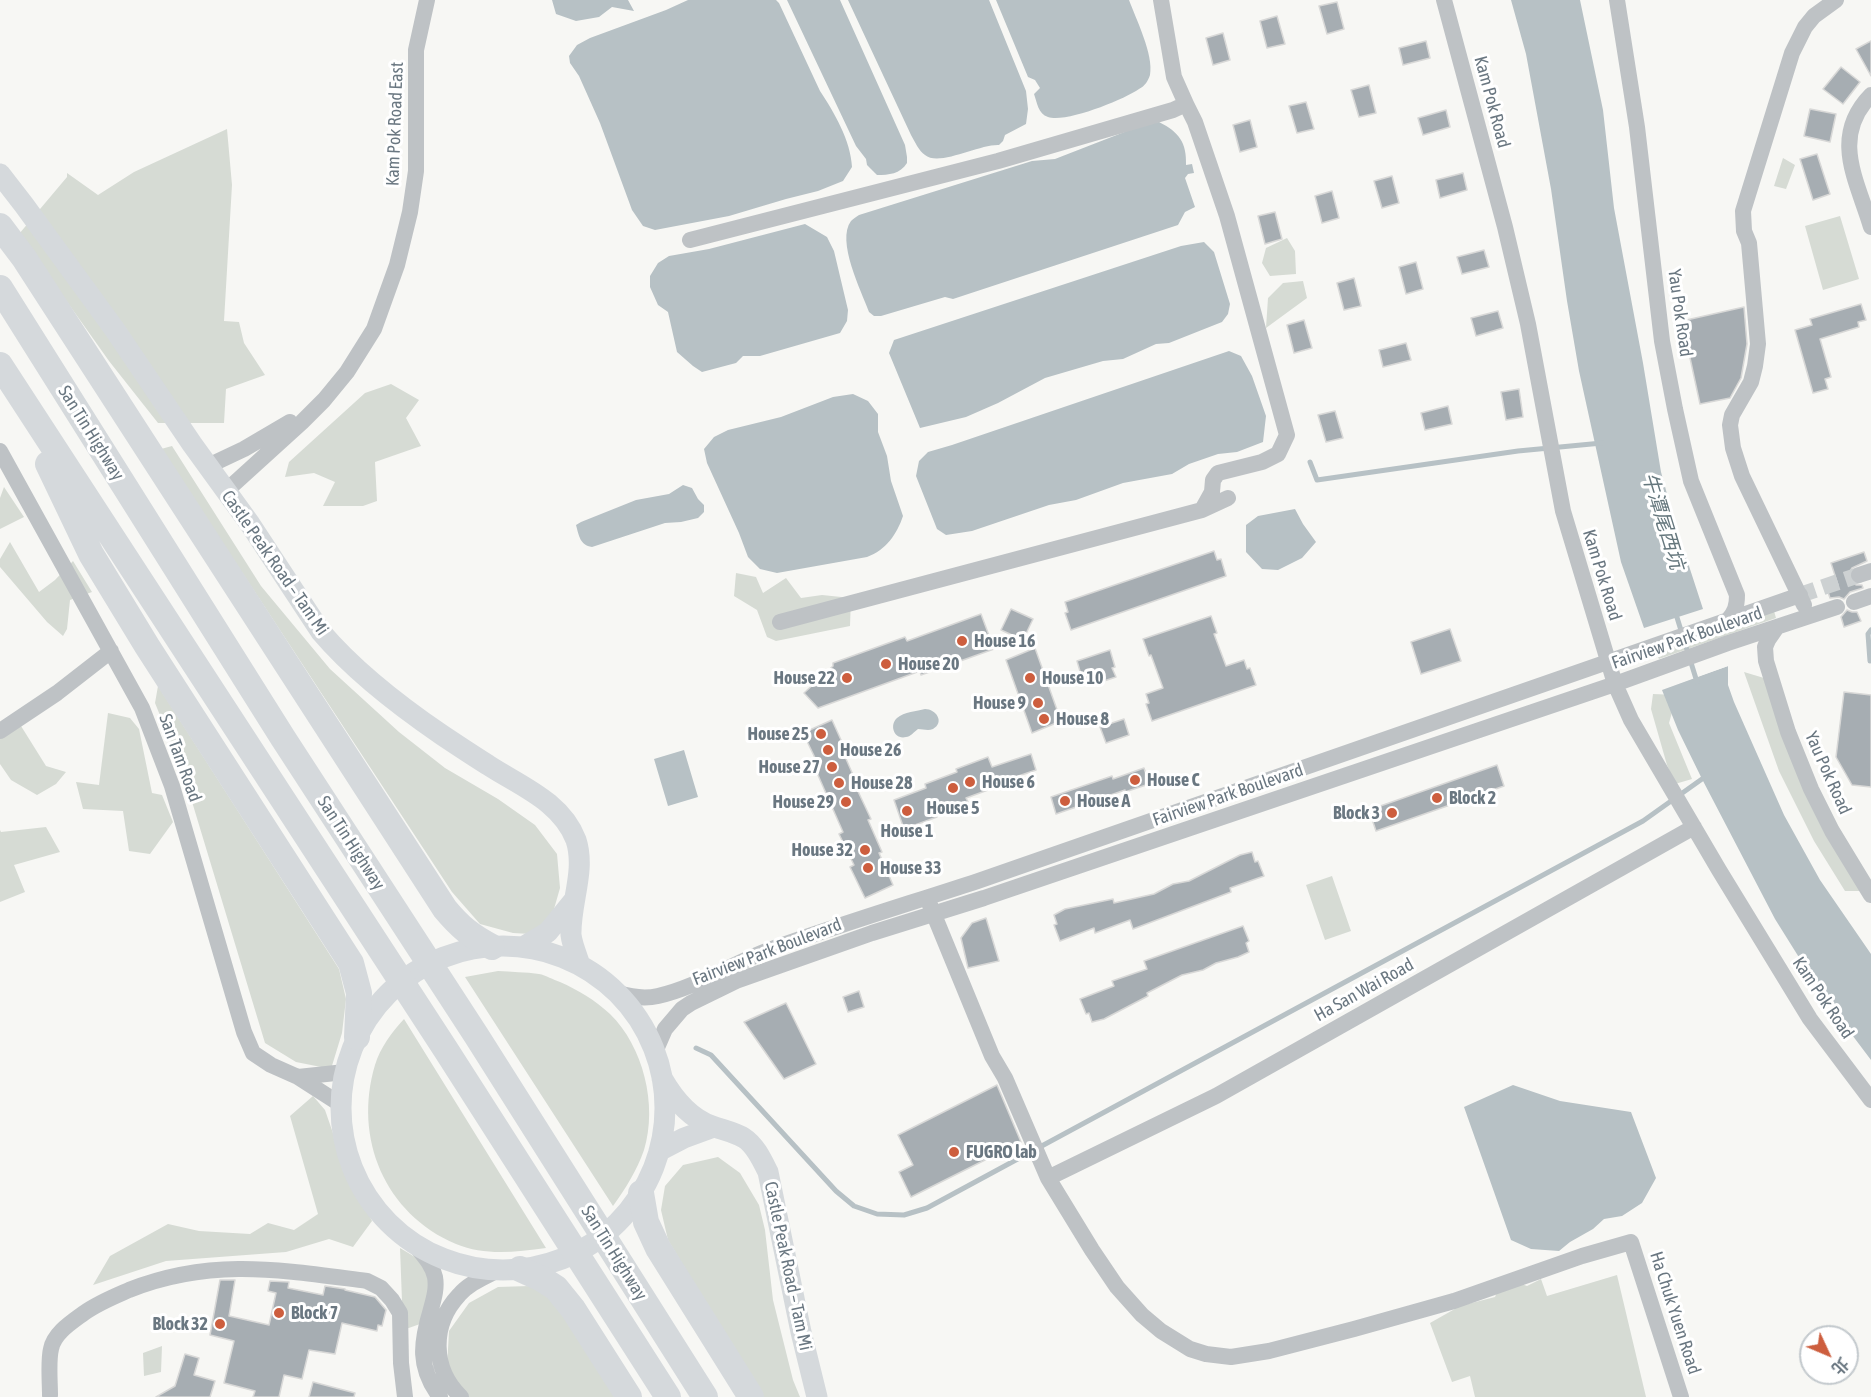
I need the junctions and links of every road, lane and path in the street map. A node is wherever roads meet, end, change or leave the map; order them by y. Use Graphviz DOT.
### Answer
graph roads {
  1 [pos="427,0"];
  2 [pos="1161,0"];
  3 [pos="1444,0"];
  4 [pos="1617,0"];
  5 [pos="1836,0"];
  6 [pos="1871,95"];
  7 [pos="1186,104"];
  8 [pos="0,174"];
  9 [pos="0,226"];
  10 [pos="1871,227"];
  11 [pos="690,240"];
  12 [pos="0,288"];
  13 [pos="2,369"];
  14 [pos="341,379"];
  15 [pos="0,451"];
  16 [pos="208,466"];
  17 [pos="226,491"];
  18 [pos="1228,498"];
  19 [pos="1202,510"];
  20 [pos="1800,595"];
  21 [pos="1871,596"];
  22 [pos="1854,602"];
  23 [pos="1838,608"];
  24 [pos="1809,617"];
  25 [pos="1725,621"];
  26 [pos="780,622"];
  27 [pos="1776,627"];
  28 [pos="111,651"];
  29 [pos="1608,662"];
  30 [pos="1616,684"];
  31 [pos="0,731"];
  32 [pos="1694,827"];
  33 [pos="1871,895"];
  34 [pos="574,900"];
  35 [pos="930,906"];
  36 [pos="492,946"];
  37 [pos="523,947"];
  38 [pos="580,965"];
  39 [pos="618,993"];
  40 [pos="357,1037"];
  41 [pos="655,1052"];
  42 [pos="345,1072"];
  43 [pos="298,1077"];
  44 [pos="662,1077"];
  45 [pos="1871,1100"];
  46 [pos="340,1104"];
  47 [pos="714,1127"];
  48 [pos="659,1151"];
  49 [pos="1048,1178"];
  50 [pos="641,1193"];
  51 [pos="415,1245"];
  52 [pos="509,1269"];
  53 [pos="50,1395"];
  54 [pos="405,1397"];
  55 [pos="440,1397"];
  56 [pos="461,1397"];
  57 [pos="629,1397"];
  58 [pos="668,1397"];
  59 [pos="705,1397"];
  60 [pos="751,1397"];
  61 [pos="817,1397"];
  62 [pos="1681,1397"];
  1 -- 14 [label="street, Kam Pok Road East"];
  2 -- 7 [label="street"];
  3 -- 29 [label="street, Kam Pok Road"];
  4 -- 25 [label="street, Yau Pok Road"];
  5 -- 20 [label="street"];
  6 -- 10 [label="street"];
  7 -- 11 [label="street"];
  7 -- 19 [label="street"];
  8 -- 16 [label="main road, Castle Peak Road – Tam Mi"];
  9 -- 36 [label="highway"];
  12 -- 59 [label="highway, San Tin Highway"];
  13 -- 40 [label="highway"];
  13 -- 58 [label="highway, San Tin Highway"];
  14 -- 16 [label="street, Kam Pok Road East"];
  14 -- 17 [label="street, Kam Pok Road East"];
  15 -- 28 [label="street, San Tam Road"];
  16 -- 17 [label="main road, Castle Peak Road – Tam Mi"];
  17 -- 34 [label="main road, Castle Peak Road – Tam Mi"];
  18 -- 19 [label="street"];
  19 -- 26 [label="street"];
  20 -- 24 [label="street"];
  20 -- 25 [label="street, Fairview Park Boulevard"];
  21 -- 22 [label="street"];
  23 -- 24 [label="street, Fairview Park Boulevard"];
  24 -- 27 [label="street, Fairview Park Boulevard"];
  25 -- 29 [label="street, Fairview Park Boulevard"];
  27 -- 30 [label="street, Fairview Park Boulevard"];
  27 -- 33 [label="street, Yau Pok Road"];
  28 -- 31 [label="street"];
  28 -- 43 [label="street, San Tam Road"];
  29 -- 30 [label="street, Kam Pok Road"];
  29 -- 35 [label="street, Fairview Park Boulevard"];
  30 -- 32 [label="street, Kam Pok Road"];
  30 -- 35 [label="street, Fairview Park Boulevard"];
  32 -- 45 [label="street, Kam Pok Road"];
  32 -- 49 [label="street, Ha San Wai Road"];
  34 -- 37 [label="main road"];
  34 -- 38 [label="main road, Castle Peak Road – Tam Mi"];
  35 -- 39 [label="street, Fairview Park Boulevard"];
  35 -- 41 [label="street, Fairview Park Boulevard"];
  35 -- 49 [label="street"];
  36 -- 37 [label="main road"];
  36 -- 40 [label="main road"];
  37 -- 38 [label="main road"];
  38 -- 39 [label="main road"];
  39 -- 41 [label="main road"];
  40 -- 42 [label="main road"];
  41 -- 44 [label="main road"];
  42 -- 43 [label="street"];
  42 -- 46 [label="main road"];
  43 -- 46 [label="street, San Tam Road"];
  44 -- 47 [label="main road, Castle Peak Road – Tam Mi"];
  44 -- 48 [label="main road"];
  46 -- 51 [label="main road"];
  47 -- 48 [label="main road"];
  47 -- 61 [label="main road, Castle Peak Road – Tam Mi"];
  48 -- 50 [label="main road"];
  49 -- 62 [label="street, Ha Chuk Yuen Road"];
  50 -- 52 [label="main road"];
  50 -- 60 [label="highway"];
  51 -- 52 [label="main road"];
  51 -- 55 [label="street"];
  52 -- 56 [label="street"];
  52 -- 57 [label="highway"];
  53 -- 54 [label="street"];
}
